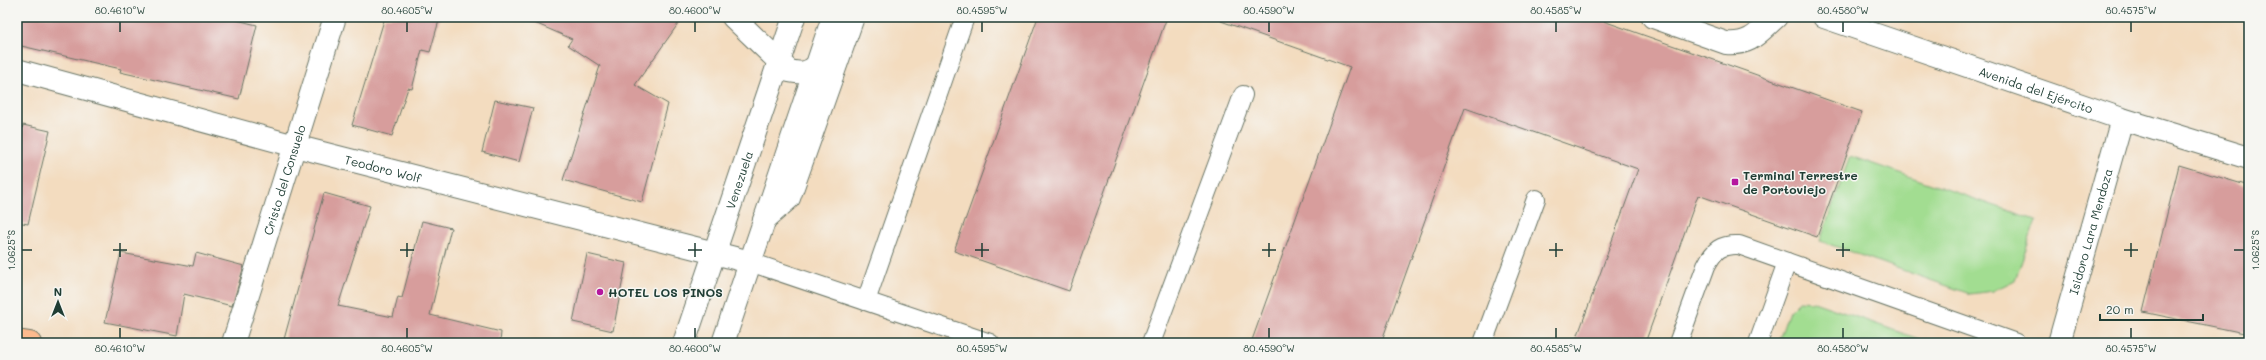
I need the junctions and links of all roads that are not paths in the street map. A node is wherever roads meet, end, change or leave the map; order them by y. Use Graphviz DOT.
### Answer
graph roads {
  1 [pos="335,17"];
  2 [pos="733,17"];
  3 [pos="794,17"];
  4 [pos="832,17"];
  5 [pos="853,17"];
  6 [pos="965,17"];
  7 [pos="1653,17"];
  8 [pos="1776,17"];
  9 [pos="1824,17"];
  10 [pos="779,63"];
  11 [pos="815,67"];
  12 [pos="17,70"];
  13 [pos="1243,95"];
  14 [pos="2122,119"];
  15 [pos="295,146"];
  16 [pos="2249,158"];
  17 [pos="1536,199"];
  18 [pos="763,221"];
  19 [pos="715,253"];
  20 [pos="750,262"];
  21 [pos="1787,262"];
  22 [pos="866,300"];
  23 [pos="17,341"];
  24 [pos="30,343"];
  25 [pos="234,343"];
  26 [pos="684,343"];
  27 [pos="723,343"];
  28 [pos="990,343"];
  29 [pos="1151,343"];
  30 [pos="1482,343"];
  31 [pos="1678,343"];
  32 [pos="1758,343"];
  33 [pos="2016,343"];
  34 [pos="2059,343"];
  1 -- 15 [label="street, Cristo del Consuelo"];
  2 -- 10 [label="street"];
  3 -- 10 [label="street, Venezuela"];
  4 -- 11 [label="street"];
  5 -- 18 [label="street"];
  6 -- 22 [label="lane"];
  7 -- 8 [label="street"];
  9 -- 14 [label="street, Avenida del Ejército"];
  10 -- 11 [label="street"];
  10 -- 19 [label="street, Venezuela"];
  11 -- 18 [label="street"];
  12 -- 15 [label="street, Teodoro Wolf"];
  13 -- 29 [label="lane"];
  14 -- 16 [label="street, Avenida del Ejército"];
  14 -- 34 [label="street, Isidoro Lara Mendoza"];
  15 -- 19 [label="street, Teodoro Wolf"];
  15 -- 25 [label="street, Cristo del Consuelo"];
  17 -- 30 [label="lane"];
  18 -- 20 [label="street"];
  19 -- 20 [label="street, Teodoro Wolf"];
  19 -- 26 [label="street, Venezuela"];
  20 -- 22 [label="lane"];
  20 -- 27 [label="street"];
  21 -- 31 [label="lane"];
  21 -- 32 [label="lane"];
  21 -- 33 [label="lane"];
  22 -- 28 [label="lane"];
  23 -- 24 [label="main road"];
}
